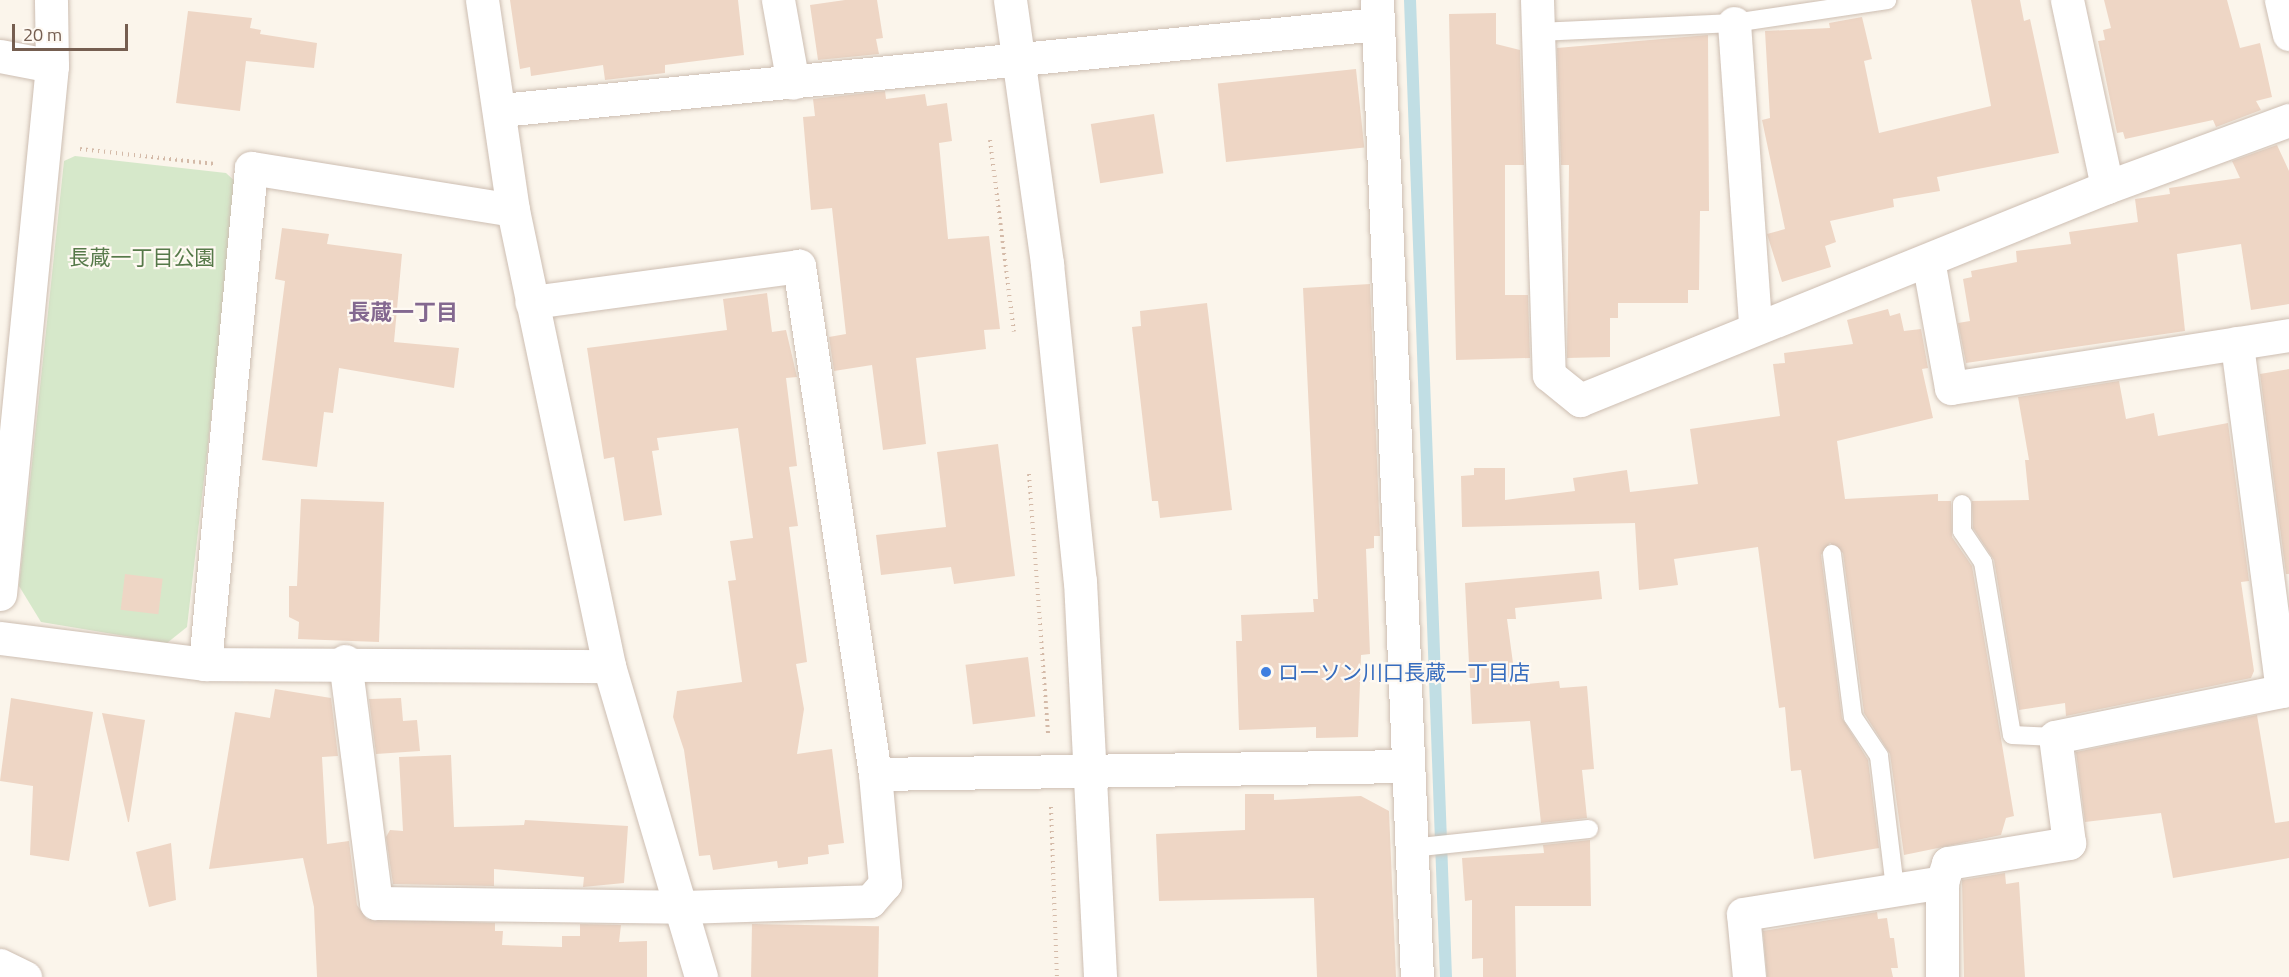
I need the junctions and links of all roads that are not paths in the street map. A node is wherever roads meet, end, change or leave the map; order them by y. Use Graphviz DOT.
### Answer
graph roads {
  1 [pos="51,0"];
  2 [pos="482,0"];
  3 [pos="778,0"];
  4 [pos="1010,0"];
  5 [pos="1537,0"];
  6 [pos="1887,0"];
  7 [pos="2067,0"];
  8 [pos="2281,0"];
  9 [pos="1377,12"];
  10 [pos="1734,23"];
  11 [pos="1538,32"];
  12 [pos="2289,33"];
  13 [pos="0,56"];
  14 [pos="1021,61"];
  15 [pos="52,66"];
  16 [pos="793,83"];
  17 [pos="501,110"];
  18 [pos="2289,120"];
  19 [pos="2107,187"];
  20 [pos="513,210"];
  21 [pos="1928,260"];
  22 [pos="531,302"];
  23 [pos="1755,327"];
  24 [pos="2289,335"];
  25 [pos="11,339"];
  26 [pos="2237,343"];
  27 [pos="1962,504"];
  28 [pos="1832,554"];
  29 [pos="0,594"];
  30 [pos="2281,601"];
  31 [pos="0,638"];
  32 [pos="345,661"];
  33 [pos="205,664"];
  34 [pos="609,666"];
  35 [pos="2055,737"];
  36 [pos="1408,766"];
  37 [pos="1093,769"];
  38 [pos="875,774"];
  39 [pos="1589,829"];
  40 [pos="1411,848"];
  41 [pos="1942,882"];
  42 [pos="1895,889"];
  43 [pos="683,907"];
  44 [pos="0,965"];
  45 [pos="25,977"];
  46 [pos="701,977"];
  47 [pos="1100,977"];
  48 [pos="1417,977"];
  49 [pos="1749,977"];
  50 [pos="1942,977"];
  1 -- 15 [label="street"];
  2 -- 17 [label="street"];
  3 -- 16 [label="street"];
  4 -- 14 [label="street"];
  5 -- 11 [label="street"];
  6 -- 10 [label="lane"];
  7 -- 19 [label="street"];
  8 -- 12 [label="street"];
  9 -- 14 [label="street"];
  9 -- 36 [label="street"];
  10 -- 11 [label="lane"];
  10 -- 23 [label="street"];
  11 -- 23 [label="street"];
  13 -- 15 [label="street"];
  14 -- 16 [label="street"];
  14 -- 37 [label="street"];
  15 -- 25 [label="street"];
  16 -- 17 [label="street"];
  17 -- 20 [label="street"];
  18 -- 19 [label="street"];
  19 -- 21 [label="street"];
  20 -- 22 [label="street"];
  20 -- 33 [label="street"];
  21 -- 23 [label="street"];
  21 -- 26 [label="street"];
  22 -- 34 [label="street"];
  22 -- 38 [label="street"];
  24 -- 26 [label="street"];
  25 -- 29 [label="street"];
  26 -- 30 [label="street"];
  27 -- 35 [label="lane"];
  28 -- 42 [label="lane"];
  30 -- 35 [label="street"];
  31 -- 33 [label="street"];
  32 -- 33 [label="street"];
  32 -- 34 [label="street"];
  32 -- 43 [label="street"];
  34 -- 43 [label="street"];
  35 -- 41 [label="street"];
  36 -- 37 [label="street"];
  36 -- 40 [label="street"];
  37 -- 38 [label="street"];
  37 -- 47 [label="street"];
  38 -- 43 [label="street"];
  39 -- 40 [label="lane"];
  40 -- 48 [label="street"];
  41 -- 42 [label="street"];
  41 -- 50 [label="street"];
  42 -- 49 [label="street"];
  43 -- 46 [label="street"];
  44 -- 45 [label="street"];
}
